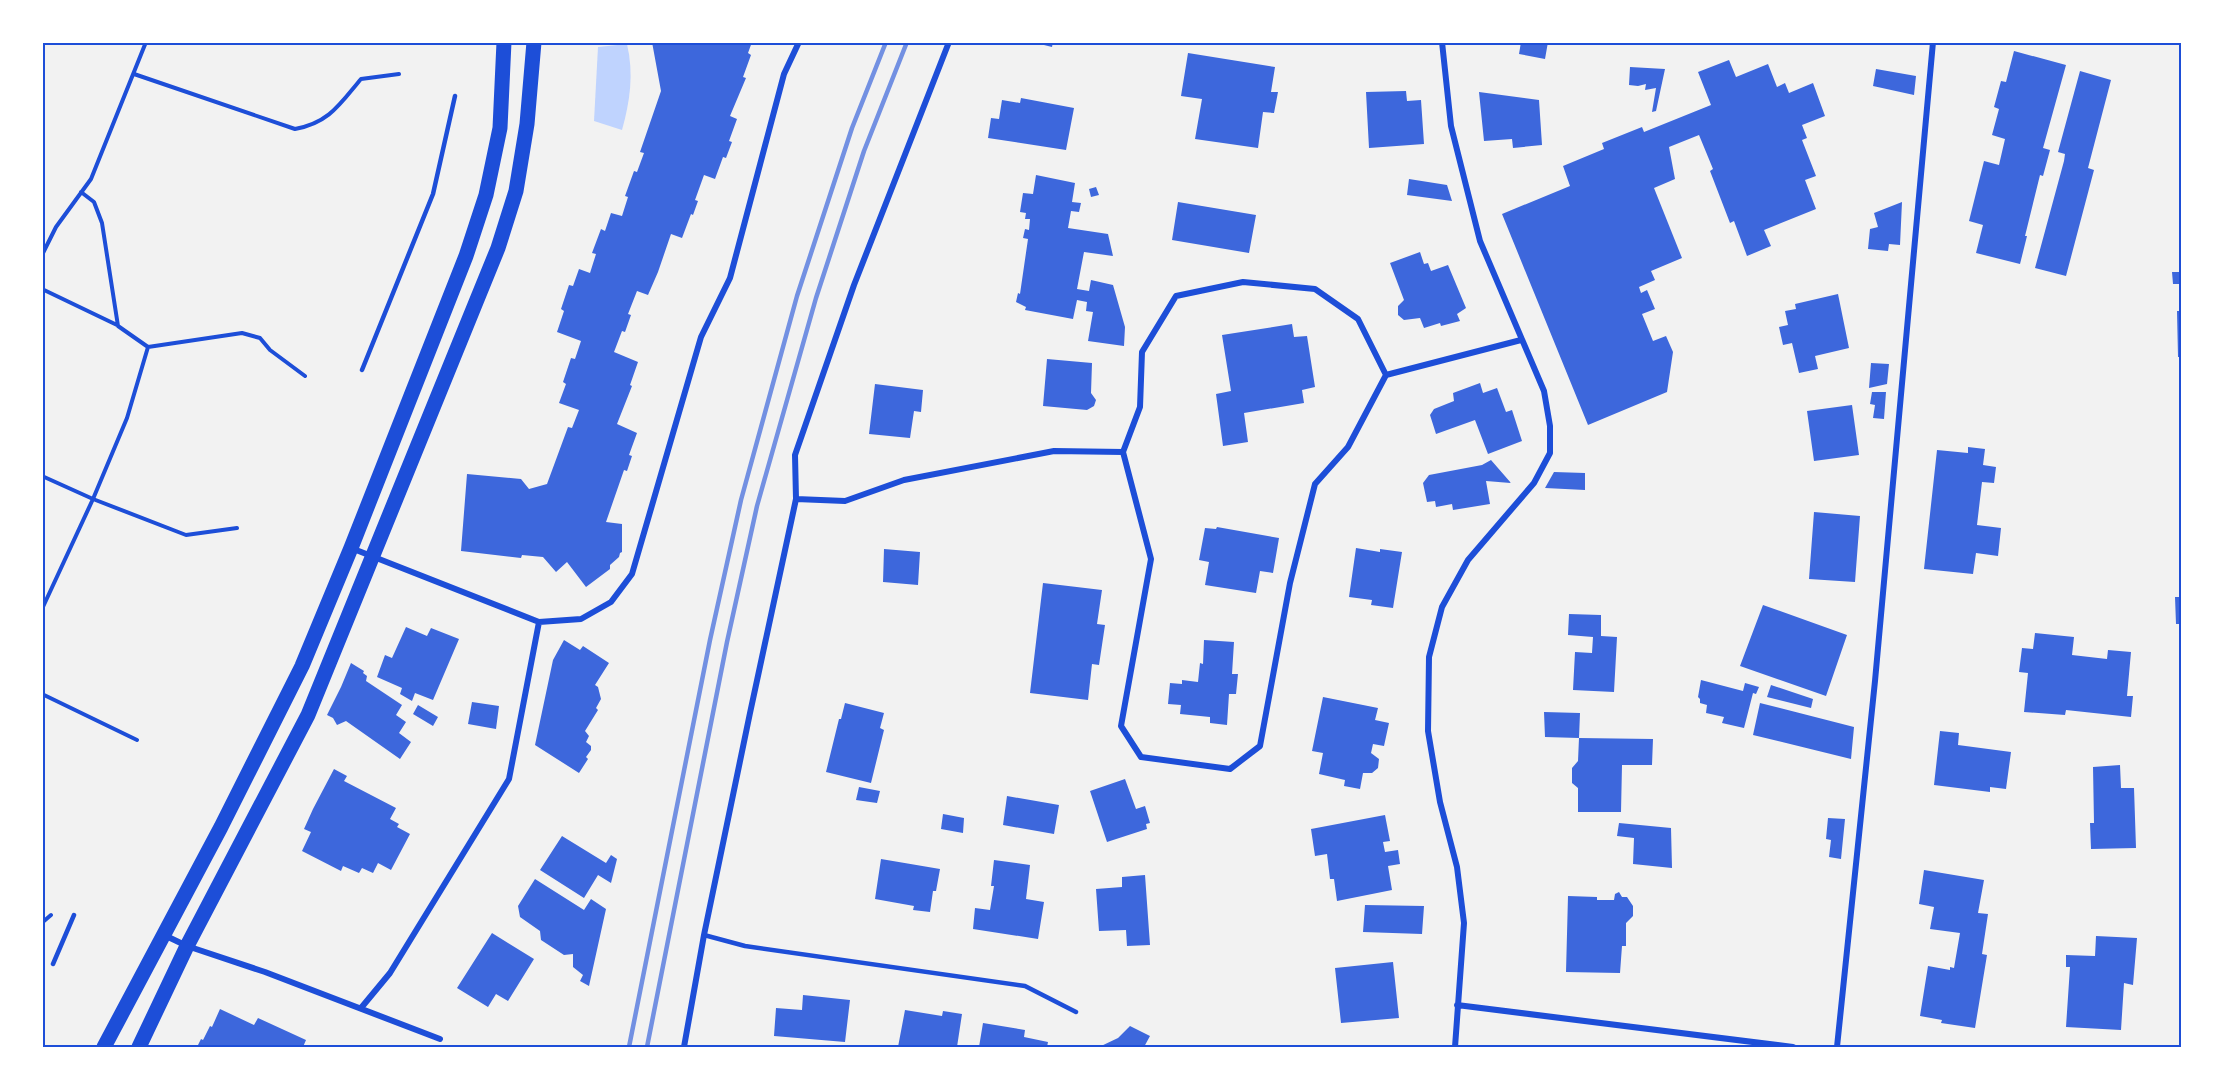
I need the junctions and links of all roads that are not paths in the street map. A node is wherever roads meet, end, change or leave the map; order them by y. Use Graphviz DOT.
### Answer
graph roads {
  1 [pos="504,42"];
  2 [pos="534,42"];
  3 [pos="799,42"];
  4 [pos="949,42"];
  5 [pos="1442,42"];
  6 [pos="1933,42"];
  7 [pos="455,96"];
  8 [pos="1521,340"];
  9 [pos="362,370"];
  10 [pos="1386,375"];
  11 [pos="1123,452"];
  12 [pos="796,500"];
  13 [pos="351,548"];
  14 [pos="374,557"];
  15 [pos="539,622"];
  16 [pos="74,915"];
  17 [pos="163,935"];
  18 [pos="704,935"];
  19 [pos="187,946"];
  20 [pos="52,964"];
  21 [pos="1458,1005"];
  22 [pos="361,1008"];
  23 [pos="1076,1012"];
  24 [pos="441,1039"];
  25 [pos="104,1047"];
  26 [pos="139,1047"];
  27 [pos="684,1047"];
  28 [pos="1455,1047"];
  29 [pos="1793,1047"];
  30 [pos="1837,1047"];
  1 -- 13 [label="main road"];
  2 -- 14 [label="main road"];
  3 -- 15 [label="street"];
  4 -- 12 [label="street"];
  5 -- 8 [label="street"];
  6 -- 30 [label="street"];
  7 -- 9 [label="lane"];
  8 -- 10 [label="street"];
  8 -- 21 [label="street"];
  10 -- 11 [label="street"];
  10 -- 11 [label="street"];
  11 -- 12 [label="street"];
  12 -- 18 [label="street"];
  13 -- 14 [label="street"];
  13 -- 17 [label="main road"];
  14 -- 15 [label="street"];
  14 -- 19 [label="main road"];
  15 -- 22 [label="street"];
  16 -- 20 [label="lane"];
  17 -- 19 [label="street"];
  17 -- 25 [label="main road"];
  18 -- 23 [label="lane"];
  18 -- 27 [label="street"];
  19 -- 22 [label="street"];
  19 -- 26 [label="main road"];
  21 -- 28 [label="street"];
  21 -- 29 [label="street"];
  22 -- 24 [label="street"];
}
